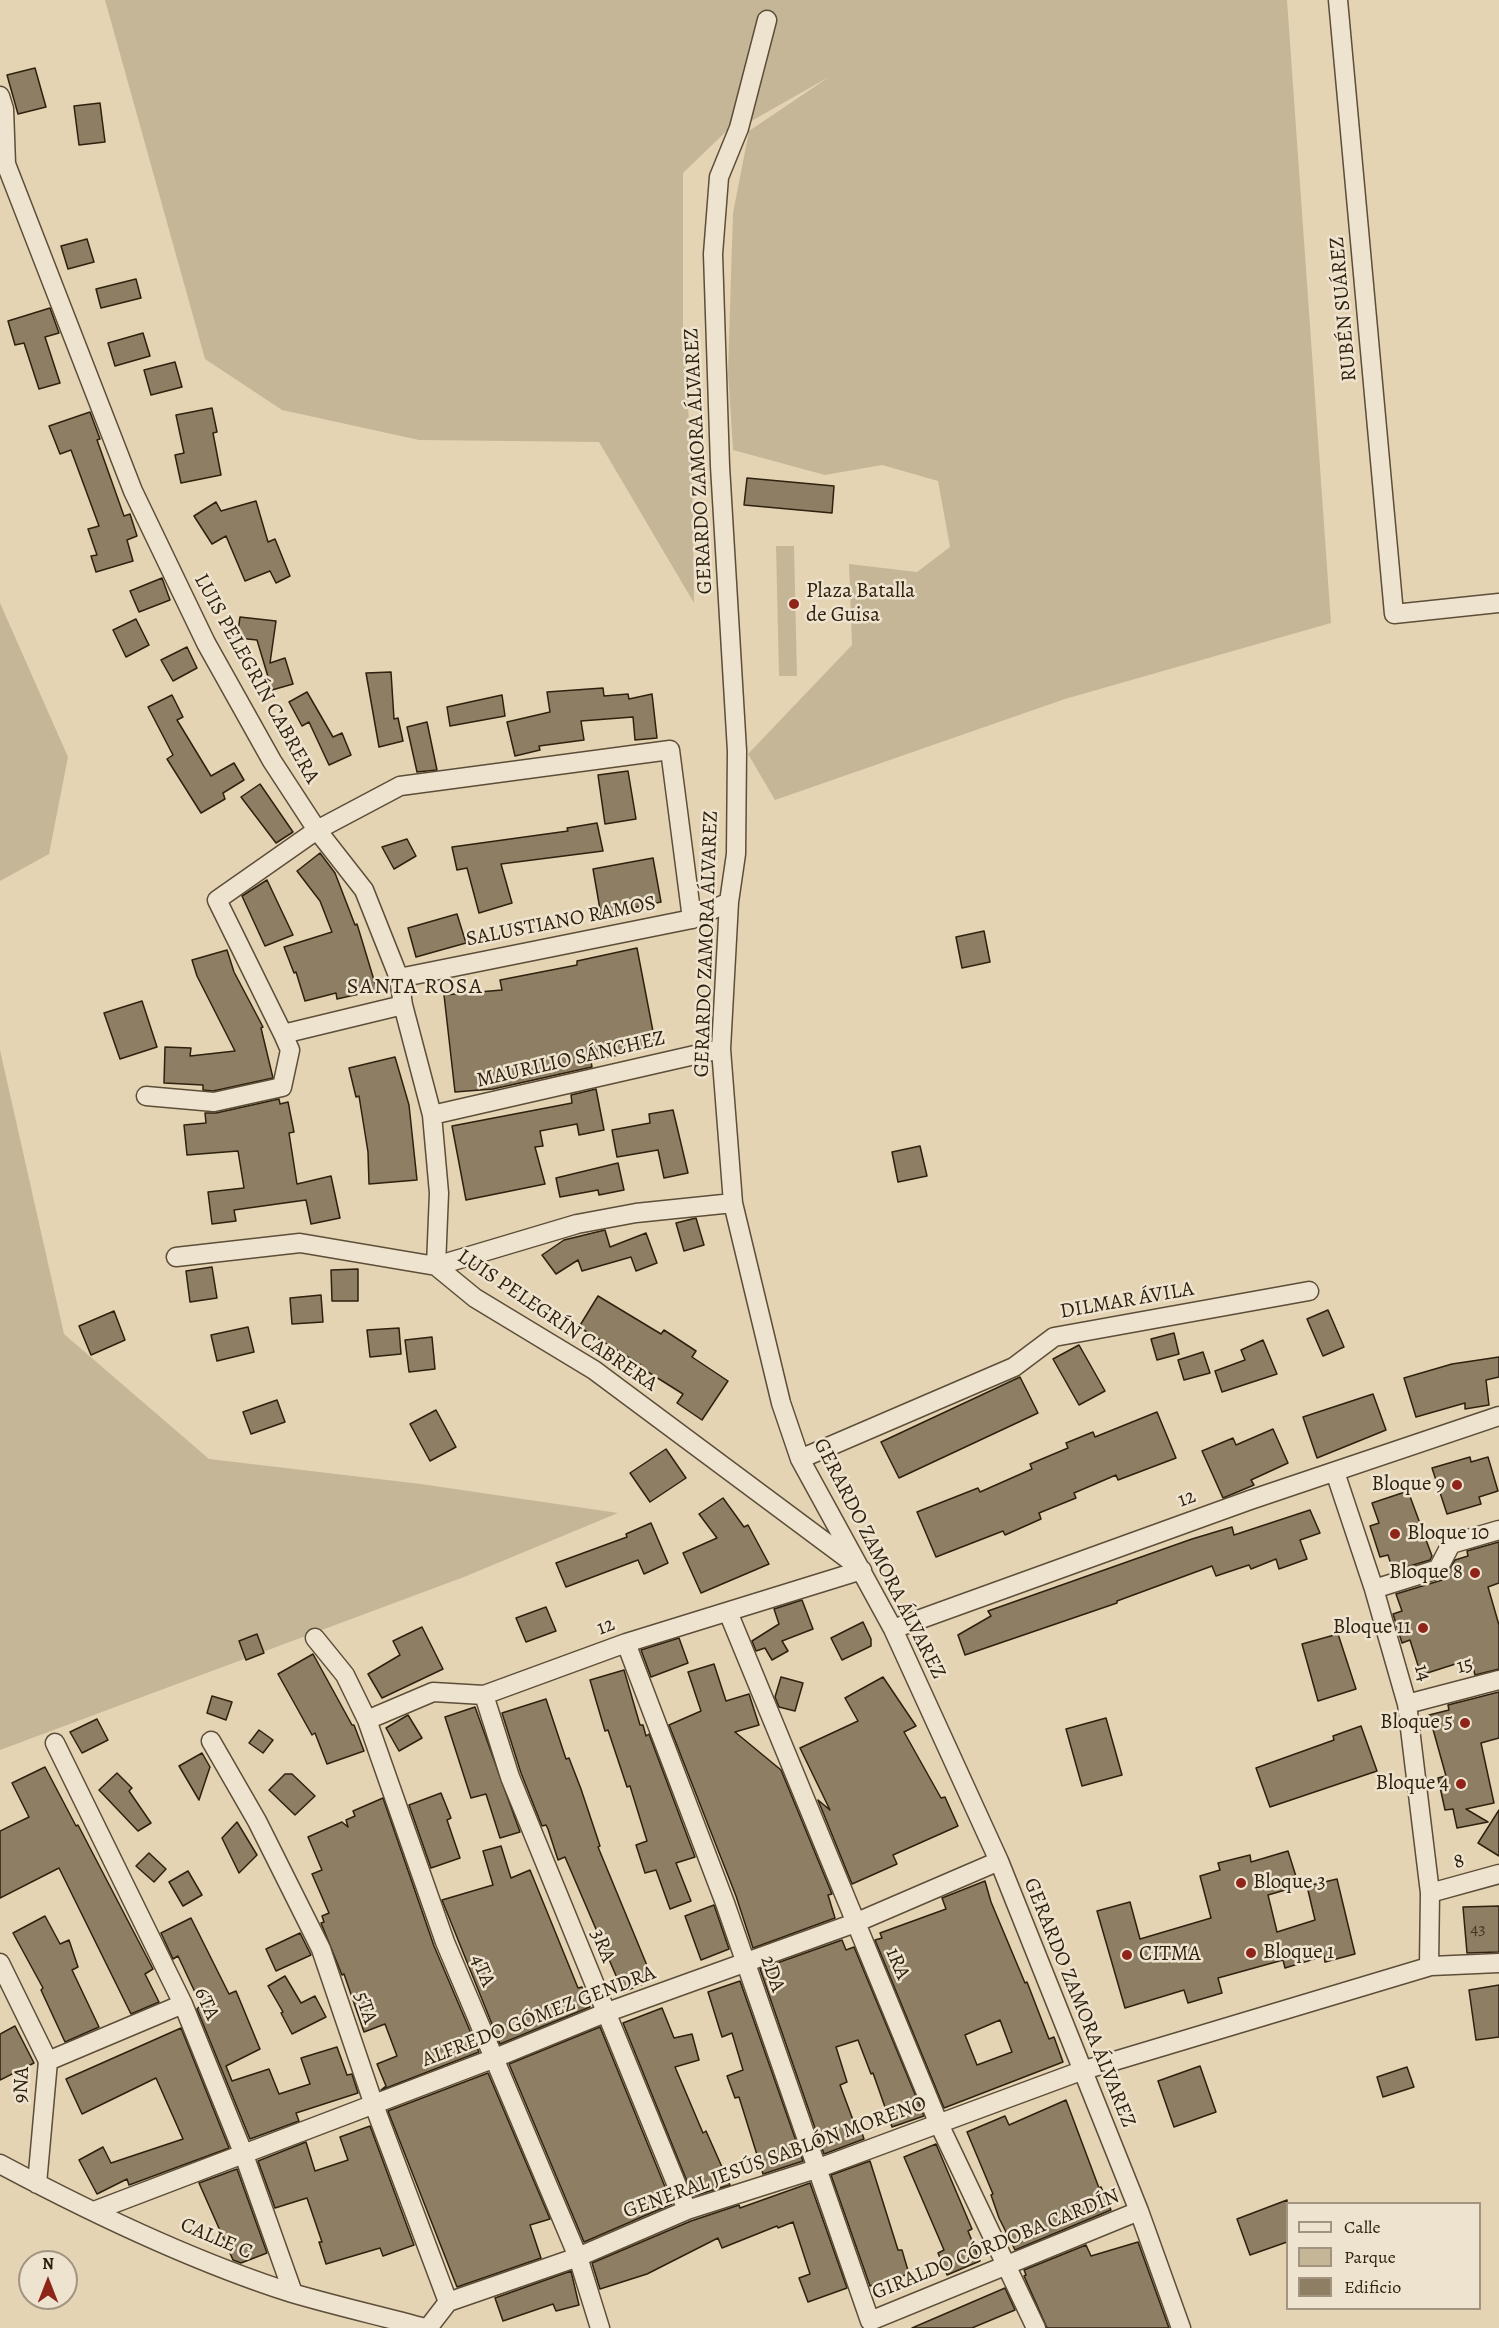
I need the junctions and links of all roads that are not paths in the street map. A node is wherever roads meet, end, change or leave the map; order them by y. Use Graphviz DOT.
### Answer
graph roads {
  1 [pos="1338,0"];
  2 [pos="767,20"];
  3 [pos="0,96"];
  4 [pos="1499,603"];
  5 [pos="317,830"];
  6 [pos="729,902"];
  7 [pos="692,919"];
  8 [pos="399,978"];
  9 [pos="403,1005"];
  10 [pos="283,1034"];
  11 [pos="721,1049"];
  12 [pos="146,1096"];
  13 [pos="432,1115"];
  14 [pos="733,1203"];
  15 [pos="176,1257"];
  16 [pos="436,1266"];
  17 [pos="1309,1291"];
  18 [pos="1499,1416"];
  19 [pos="801,1459"];
  20 [pos="1335,1472"];
  21 [pos="1499,1530"];
  22 [pos="862,1570"];
  23 [pos="1374,1589"];
  24 [pos="728,1612"];
  25 [pos="893,1629"];
  26 [pos="315,1638"];
  27 [pos="626,1643"];
  28 [pos="1499,1680"];
  29 [pos="484,1695"];
  30 [pos="1407,1704"];
  31 [pos="367,1720"];
  32 [pos="211,1741"];
  33 [pos="55,1743"];
  34 [pos="999,1861"];
  35 [pos="1498,1874"];
  36 [pos="1430,1893"];
  37 [pos="855,1923"];
  38 [pos="1499,1963"];
  39 [pos="0,1964"];
  40 [pos="744,1964"];
  41 [pos="1429,1966"];
  42 [pos="183,2004"];
  43 [pos="605,2013"];
  44 [pos="495,2058"];
  45 [pos="48,2061"];
  46 [pos="1082,2071"];
  47 [pos="374,2105"];
  48 [pos="938,2122"];
  49 [pos="244,2155"];
  50 [pos="0,2164"];
  51 [pos="816,2169"];
  52 [pos="37,2184"];
  53 [pos="687,2210"];
  54 [pos="93,2211"];
  55 [pos="1138,2211"];
  56 [pos="578,2258"];
  57 [pos="1006,2264"];
  58 [pos="293,2293"];
  59 [pos="447,2302"];
  60 [pos="870,2321"];
  61 [pos="427,2328"];
  62 [pos="600,2328"];
  63 [pos="1036,2328"];
  64 [pos="1182,2328"];
  1 -- 4 [label="street, RUBÉN SUÁREZ"];
  2 -- 6 [label="street, GERARDO ZAMORA ÁLVAREZ"];
  3 -- 5 [label="street, LUIS PELEGRÍN CABRERA"];
  5 -- 7 [label="street"];
  5 -- 8 [label="street, LUIS PELEGRÍN CABRERA"];
  5 -- 10 [label="street"];
  6 -- 7 [label="street, SALUSTIANO RAMOS"];
  6 -- 11 [label="street, GERARDO ZAMORA ÁLVAREZ"];
  7 -- 8 [label="street, SALUSTIANO RAMOS"];
  8 -- 9 [label="street, LUIS PELEGRÍN CABRERA"];
  9 -- 10 [label="street"];
  9 -- 13 [label="street, LUIS PELEGRÍN CABRERA"];
  10 -- 12 [label="street"];
  11 -- 13 [label="street, MAURILIO SÁNCHEZ"];
  11 -- 14 [label="street, GERARDO ZAMORA ÁLVAREZ"];
  13 -- 16 [label="street, LUIS PELEGRÍN CABRERA"];
  14 -- 16 [label="street"];
  14 -- 19 [label="street, GERARDO ZAMORA ÁLVAREZ"];
  15 -- 16 [label="street"];
  16 -- 22 [label="street, LUIS PELEGRÍN CABRERA"];
  17 -- 19 [label="street, DILMAR ÁVILA"];
  18 -- 20 [label="street, 12"];
  19 -- 22 [label="street, GERARDO ZAMORA ÁLVAREZ"];
  20 -- 23 [label="street, 14"];
  20 -- 25 [label="street, 12"];
  21 -- 23 [label="street"];
  22 -- 24 [label="street, 12"];
  22 -- 25 [label="street, GERARDO ZAMORA ÁLVAREZ"];
  23 -- 30 [label="street, 14"];
  24 -- 27 [label="street, 12"];
  24 -- 37 [label="street, 1RA"];
  25 -- 34 [label="street, GERARDO ZAMORA ÁLVAREZ"];
  26 -- 31 [label="street, 4TA"];
  27 -- 29 [label="street, 12"];
  27 -- 40 [label="street, 2DA"];
  28 -- 30 [label="street, 15"];
  29 -- 31 [label="street, 12"];
  29 -- 43 [label="street, 3RA"];
  30 -- 36 [label="street, 14"];
  31 -- 44 [label="street, 4TA"];
  32 -- 47 [label="street, 5TA"];
  33 -- 42 [label="street, 6TA"];
  34 -- 37 [label="street, ALFREDO GÓMEZ GENDRA"];
  34 -- 46 [label="street, GERARDO ZAMORA ÁLVAREZ"];
  35 -- 36 [label="street, 8"];
  36 -- 41 [label="street, 14"];
  37 -- 40 [label="street, ALFREDO GÓMEZ GENDRA"];
  37 -- 48 [label="street, 1RA"];
  38 -- 41 [label="street, GENERAL JESÚS SABLÓN MORENO"];
  39 -- 45 [label="street, 9NA"];
  40 -- 43 [label="street, ALFREDO GÓMEZ GENDRA"];
  40 -- 51 [label="street, 2DA"];
  41 -- 46 [label="street, GENERAL JESÚS SABLÓN MORENO"];
  42 -- 45 [label="street"];
  42 -- 49 [label="street, 6TA"];
  43 -- 44 [label="street, ALFREDO GÓMEZ GENDRA"];
  43 -- 53 [label="street, 3RA"];
  44 -- 47 [label="street, ALFREDO GÓMEZ GENDRA"];
  44 -- 56 [label="street, 4TA"];
  45 -- 52 [label="street, 9NA"];
  46 -- 48 [label="street, GENERAL JESÚS SABLÓN MORENO"];
  46 -- 55 [label="street, GERARDO ZAMORA ÁLVAREZ"];
  47 -- 49 [label="street, ALFREDO GÓMEZ GENDRA"];
  47 -- 59 [label="street, 5TA"];
  48 -- 51 [label="street, GENERAL JESÚS SABLÓN MORENO"];
  48 -- 57 [label="street, 1RA"];
  49 -- 54 [label="street, ALFREDO GÓMEZ GENDRA"];
  49 -- 58 [label="street, 6TA"];
  50 -- 52 [label="street, CALLE C"];
  51 -- 53 [label="street, GENERAL JESÚS SABLÓN MORENO"];
  51 -- 60 [label="street, 2DA"];
  52 -- 54 [label="street, CALLE C"];
  53 -- 56 [label="street, GENERAL JESÚS SABLÓN MORENO"];
  54 -- 58 [label="street, CALLE C"];
  55 -- 57 [label="street, GIRALDO CÓRDOBA CARDÍN"];
  55 -- 64 [label="street, GERARDO ZAMORA ÁLVAREZ"];
  56 -- 59 [label="street, GENERAL JESÚS SABLÓN MORENO"];
  56 -- 62 [label="street, 4TA"];
  57 -- 60 [label="street, GIRALDO CÓRDOBA CARDÍN"];
  57 -- 63 [label="street, 1RA"];
  58 -- 61 [label="street, CALLE C"];
  59 -- 61 [label="street"];
}
